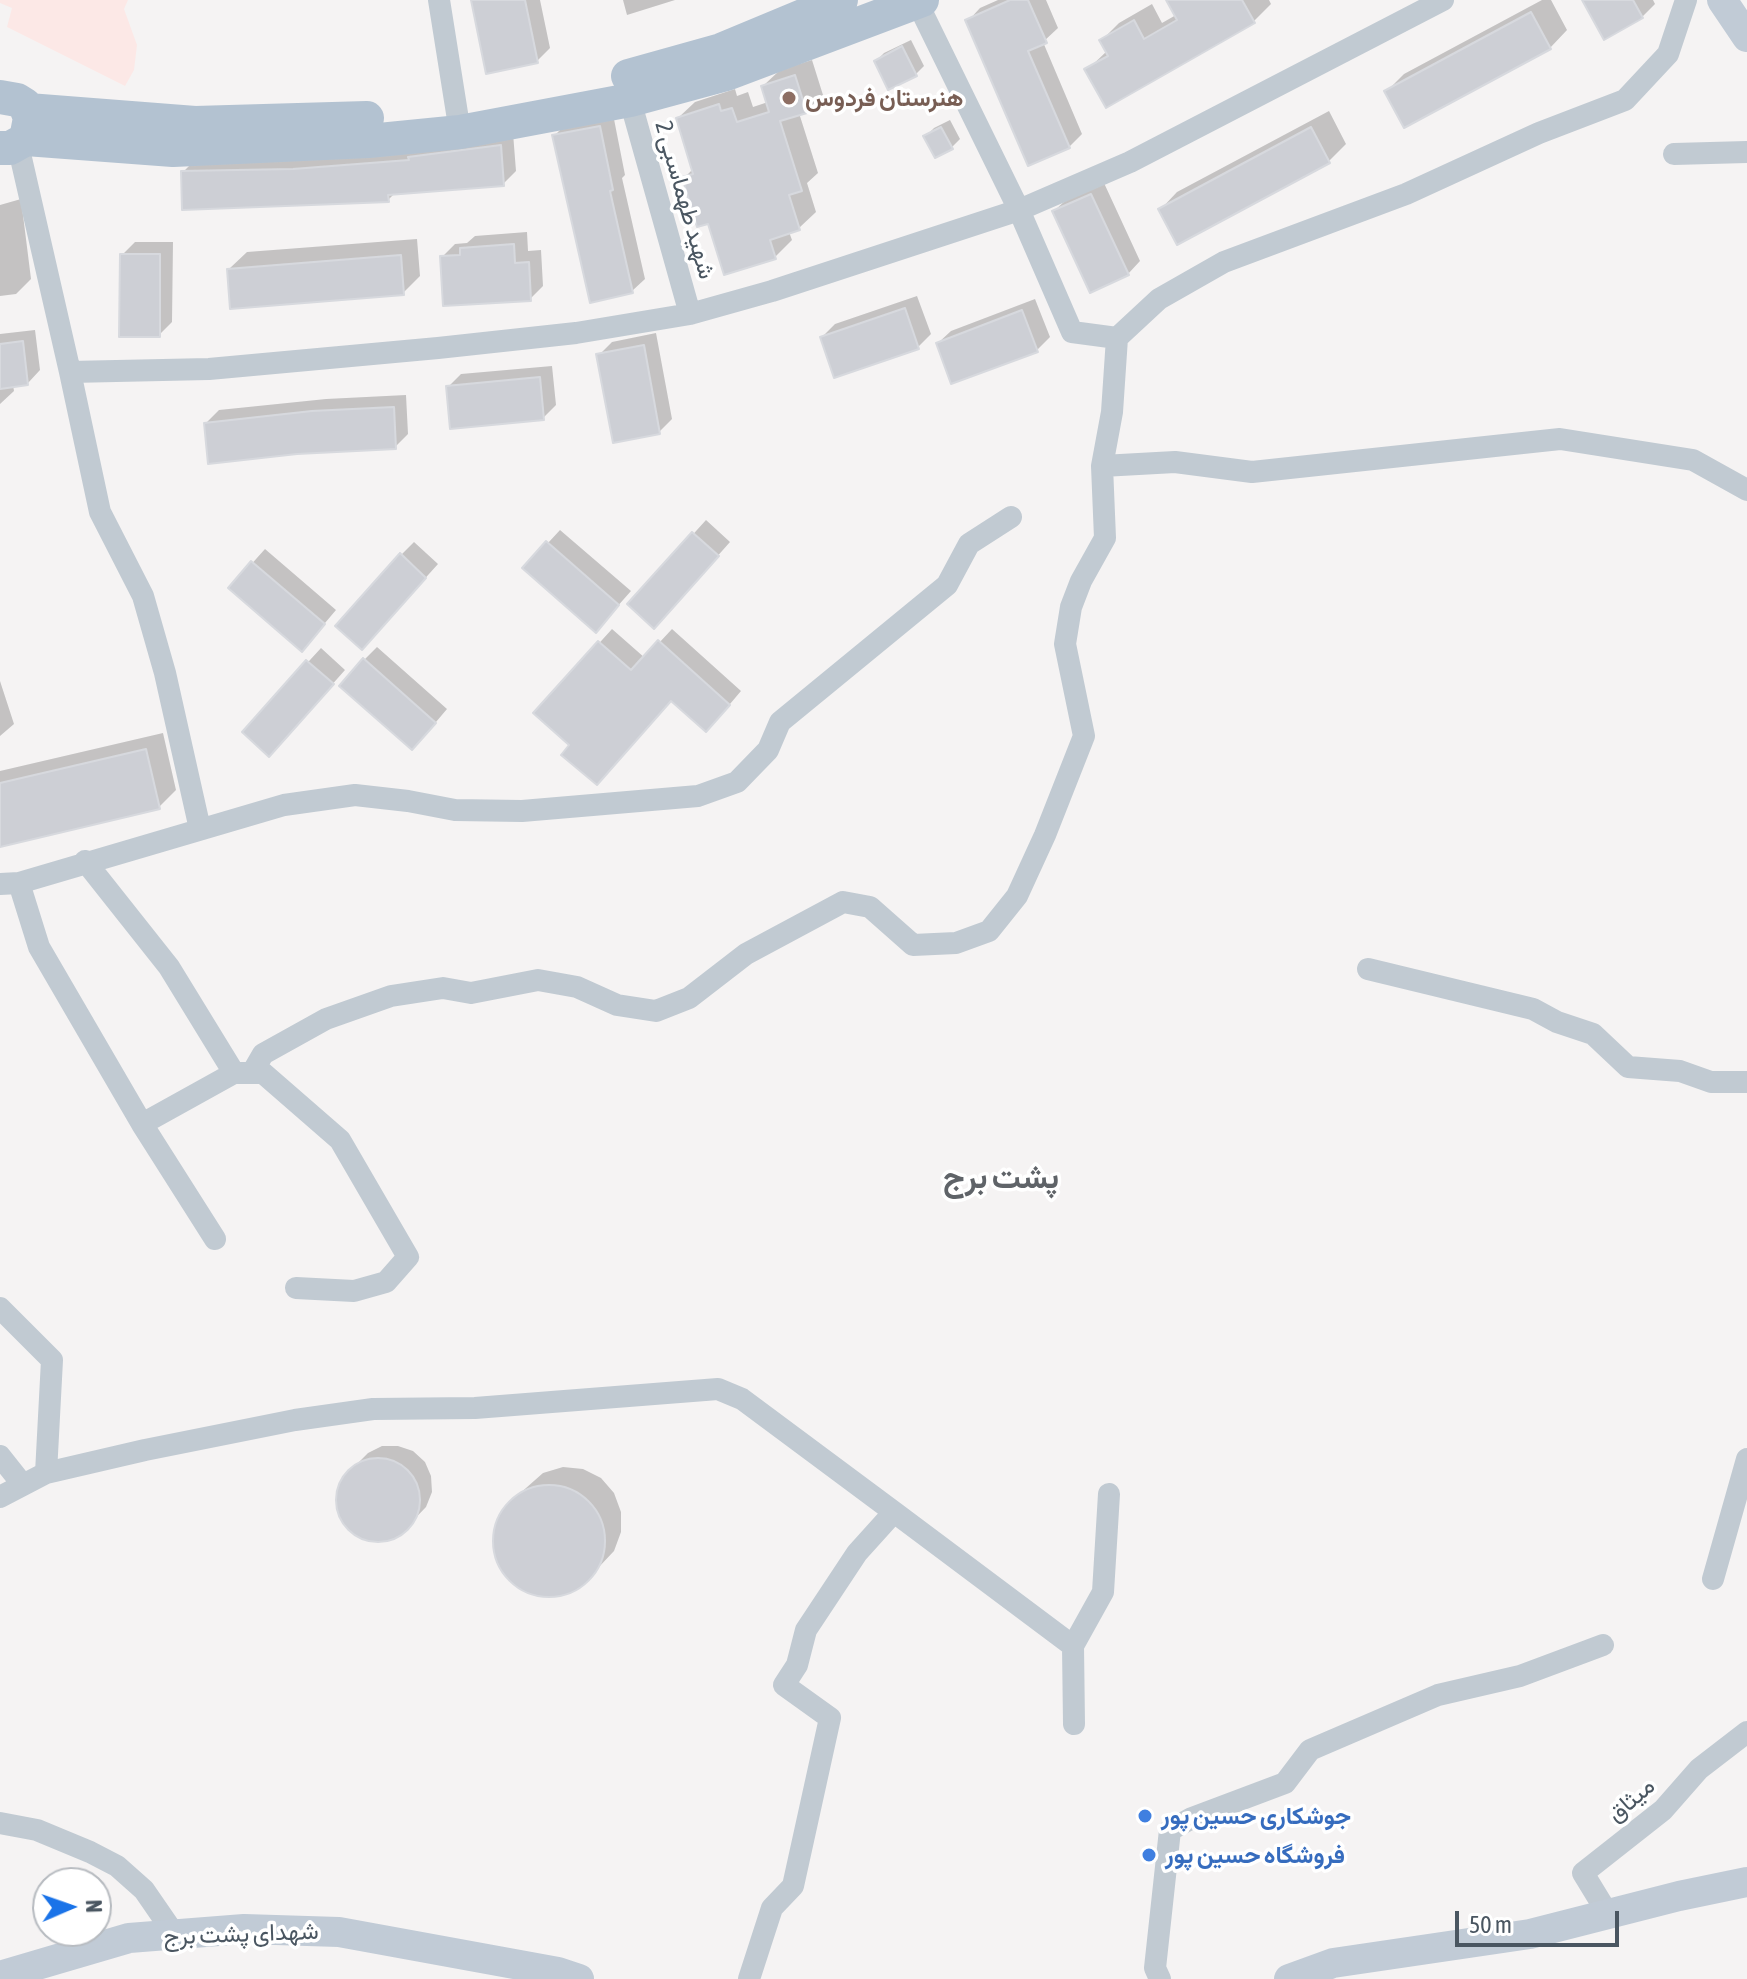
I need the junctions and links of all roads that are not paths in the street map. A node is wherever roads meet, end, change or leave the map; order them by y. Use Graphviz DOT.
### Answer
graph roads {
  1 [pos="439,0"];
  2 [pos="841,0"];
  3 [pos="1443,0"];
  4 [pos="1686,0"];
  5 [pos="1722,0"];
  6 [pos="919,1"];
  7 [pos="1747,37"];
  8 [pos="630,100"];
  9 [pos="12,118"];
  10 [pos="459,122"];
  11 [pos="1747,152"];
  12 [pos="1674,154"];
  13 [pos="1019,210"];
  14 [pos="690,314"];
  15 [pos="1117,338"];
  16 [pos="70,372"];
  17 [pos="1102,466"];
  18 [pos="1747,490"];
  19 [pos="1011,517"];
  20 [pos="200,829"];
  21 [pos="85,861"];
  22 [pos="10,883"];
  23 [pos="1368,969"];
  24 [pos="243,1073"];
  25 [pos="1747,1082"];
  26 [pos="142,1124"];
  27 [pos="215,1239"];
  28 [pos="296,1288"];
  29 [pos="0,1308"];
  30 [pos="0,1456"];
  31 [pos="1747,1459"];
  32 [pos="46,1473"];
  33 [pos="23,1485"];
  34 [pos="1109,1494"];
  35 [pos="0,1497"];
  36 [pos="894,1512"];
  37 [pos="1713,1579"];
  38 [pos="1603,1645"];
  39 [pos="1073,1646"];
  40 [pos="1074,1724"];
  41 [pos="1747,1732"];
  42 [pos="0,1823"];
  43 [pos="1747,1882"];
  44 [pos="1608,1914"];
  45 [pos="175,1935"];
  46 [pos="0,1976"];
  47 [pos="579,1979"];
  48 [pos="749,1979"];
  49 [pos="1160,1979"];
  50 [pos="1289,1979"];
  1 -- 10 [label="street"];
  2 -- 10 [label="main road"];
  3 -- 13 [label="street"];
  4 -- 15 [label="street"];
  5 -- 7 [label="street"];
  6 -- 8 [label="main road"];
  6 -- 13 [label="street"];
  8 -- 10 [label="main road"];
  8 -- 14 [label="street, شهید طهماسبی 2"];
  9 -- 10 [label="main road"];
  9 -- 16 [label="street"];
  11 -- 12 [label="street"];
  13 -- 14 [label="street"];
  13 -- 15 [label="street"];
  14 -- 16 [label="street"];
  15 -- 17 [label="street"];
  16 -- 20 [label="street"];
  17 -- 18 [label="street"];
  17 -- 24 [label="street"];
  19 -- 20 [label="street"];
  20 -- 21 [label="street"];
  21 -- 22 [label="street"];
  21 -- 24 [label="street"];
  22 -- 26 [label="street"];
  23 -- 25 [label="street"];
  24 -- 26 [label="street"];
  24 -- 28 [label="street"];
  26 -- 27 [label="street"];
  29 -- 32 [label="street"];
  30 -- 33 [label="street"];
  31 -- 37 [label="street"];
  32 -- 33 [label="street"];
  32 -- 36 [label="street"];
  33 -- 35 [label="street"];
  34 -- 39 [label="street"];
  36 -- 39 [label="street"];
  36 -- 48 [label="street"];
  38 -- 49 [label="street"];
  39 -- 40 [label="street"];
  41 -- 44 [label="street, میثاق"];
  42 -- 45 [label="street"];
  43 -- 44 [label="street"];
  44 -- 50 [label="street"];
  45 -- 46 [label="street, شهدای پشت برج"];
  45 -- 47 [label="street, شهدای پشت برج"];
}
